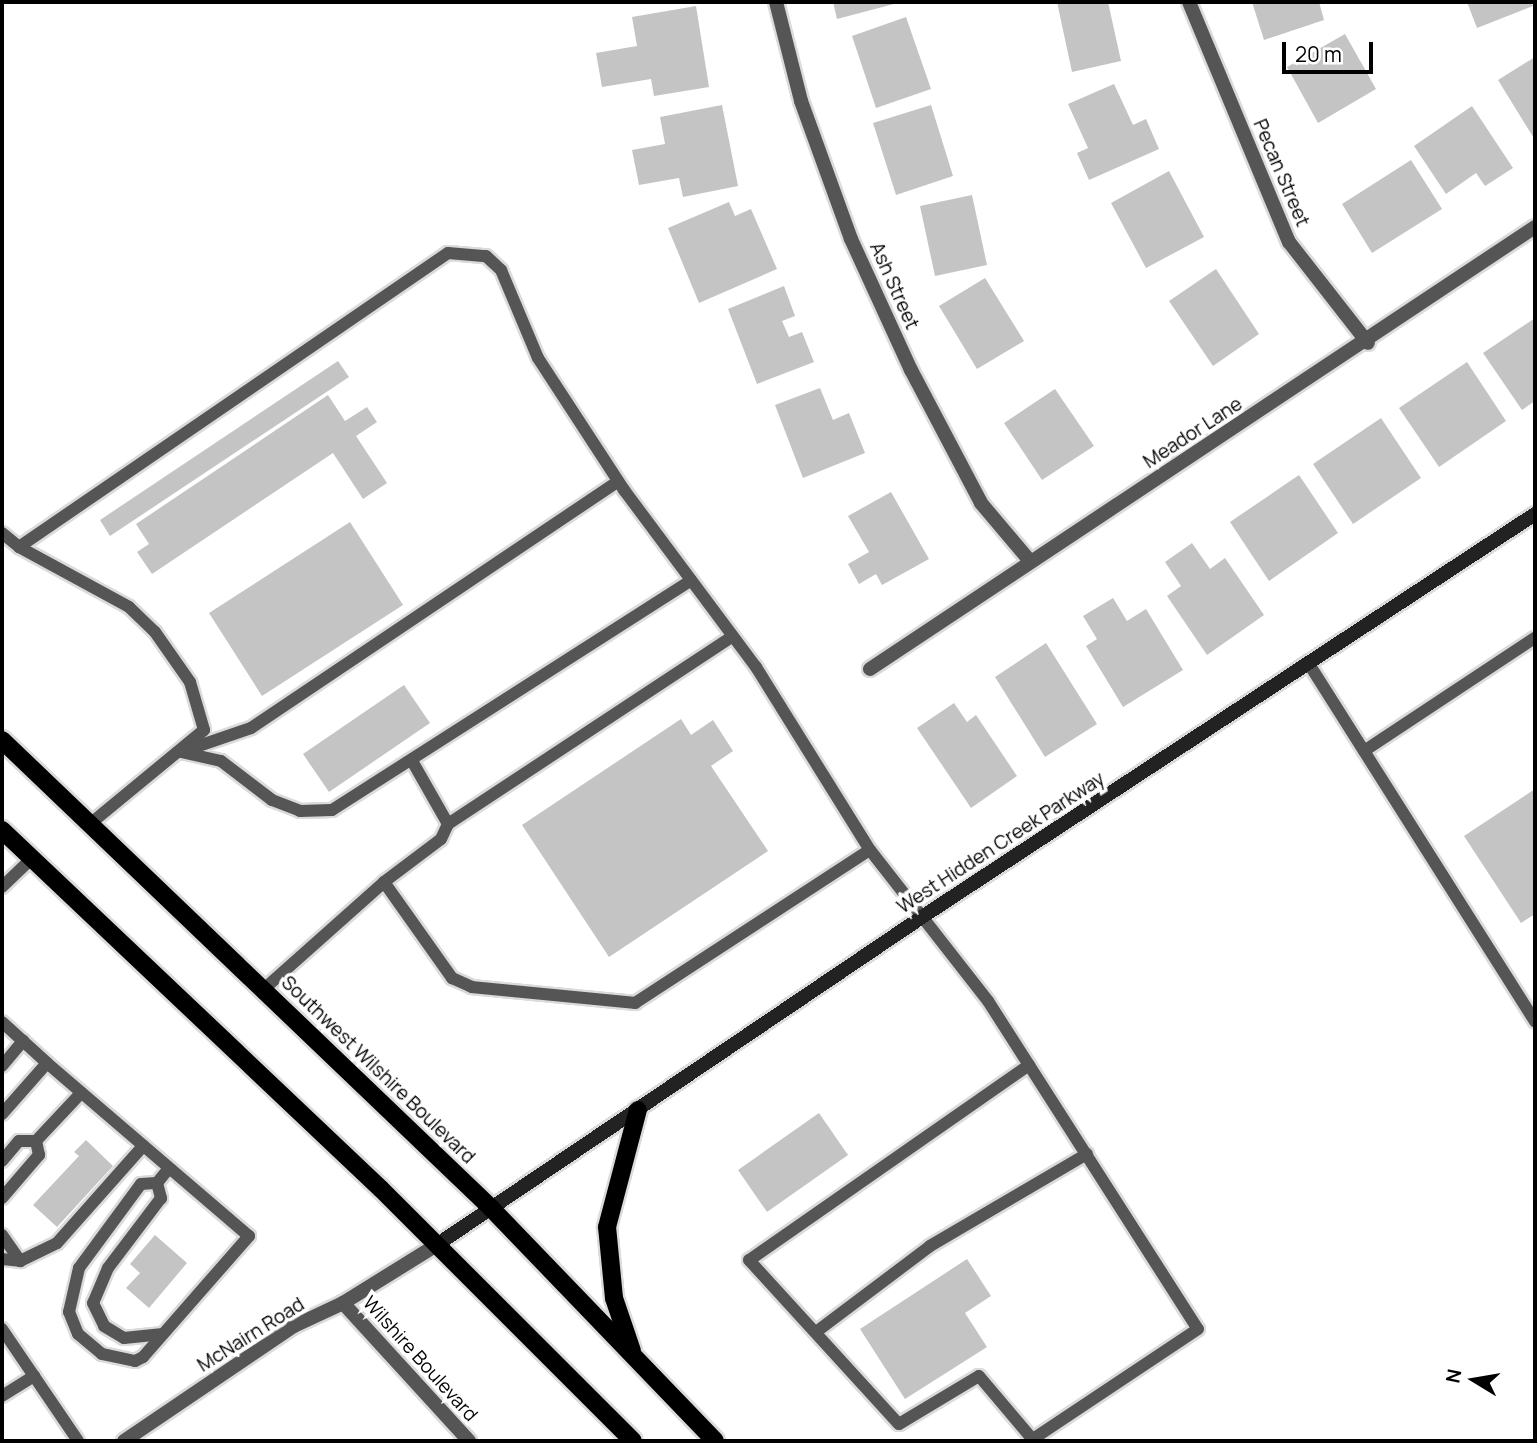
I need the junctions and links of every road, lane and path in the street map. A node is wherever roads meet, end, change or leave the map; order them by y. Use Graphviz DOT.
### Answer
graph roads {
  1 [pos="776,2"];
  2 [pos="1189,2"];
  3 [pos="1535,227"];
  4 [pos="1368,342"];
  5 [pos="618,481"];
  6 [pos="1535,514"];
  7 [pos="2,533"];
  8 [pos="19,547"];
  9 [pos="1030,561"];
  10 [pos="691,580"];
  11 [pos="733,636"];
  12 [pos="1535,638"];
  13 [pos="1309,664"];
  14 [pos="870,669"];
  15 [pos="2,740"];
  16 [pos="1364,751"];
  17 [pos="181,752"];
  18 [pos="412,761"];
  19 [pos="90,824"];
  20 [pos="448,824"];
  21 [pos="2,830"];
  22 [pos="870,850"];
  23 [pos="32,858"];
  24 [pos="384,883"];
  25 [pos="2,887"];
  26 [pos="922,917"];
  27 [pos="264,989"];
  28 [pos="2,1022"];
  29 [pos="1535,1023"];
  30 [pos="23,1041"];
  31 [pos="47,1063"];
  32 [pos="1029,1065"];
  33 [pos="2,1066"];
  34 [pos="81,1093"];
  35 [pos="638,1111"];
  36 [pos="2,1114"];
  37 [pos="36,1140"];
  38 [pos="143,1146"];
  39 [pos="1087,1154"];
  40 [pos="2,1161"];
  41 [pos="169,1168"];
  42 [pos="156,1183"];
  43 [pos="2,1198"];
  44 [pos="491,1208"];
  45 [pos="2,1235"];
  46 [pos="438,1244"];
  47 [pos="2,1259"];
  48 [pos="20,1261"];
  49 [pos="344,1303"];
  50 [pos="2,1329"];
  51 [pos="816,1332"];
  52 [pos="163,1334"];
  53 [pos="635,1357"];
  54 [pos="34,1376"];
  55 [pos="2,1396"];
  56 [pos="78,1441"];
  57 [pos="124,1441"];
  58 [pos="469,1441"];
  59 [pos="633,1441"];
  60 [pos="715,1441"];
  61 [pos="1032,1441"];
  1 -- 9 [label="street, Ash Street"];
  2 -- 4 [label="street, Pecan Street"];
  3 -- 4 [label="street, Meador Lane"];
  4 -- 9 [label="street, Meador Lane"];
  5 -- 8 [label="lane"];
  5 -- 10 [label="lane"];
  5 -- 17 [label="lane"];
  6 -- 13 [label="main road, West Hidden Creek Parkway"];
  7 -- 8 [label="lane"];
  8 -- 17 [label="lane"];
  9 -- 14 [label="street, Meador Lane"];
  10 -- 11 [label="lane"];
  10 -- 18 [label="lane"];
  11 -- 20 [label="lane"];
  11 -- 22 [label="lane"];
  12 -- 16 [label="lane"];
  13 -- 16 [label="lane"];
  13 -- 26 [label="main road, West Hidden Creek Parkway"];
  15 -- 19 [label="main road, Southwest Wilshire Boulevard"];
  16 -- 29 [label="lane"];
  17 -- 18 [label="lane"];
  17 -- 19 [label="lane"];
  18 -- 20 [label="lane"];
  19 -- 27 [label="main road, Southwest Wilshire Boulevard"];
  20 -- 24 [label="lane"];
  21 -- 23 [label="main road"];
  22 -- 24 [label="lane"];
  22 -- 26 [label="lane"];
  23 -- 25 [label="lane"];
  23 -- 46 [label="main road"];
  24 -- 27 [label="lane"];
  26 -- 32 [label="lane"];
  26 -- 35 [label="main road, West Hidden Creek Parkway"];
  27 -- 44 [label="main road, Southwest Wilshire Boulevard"];
  28 -- 30 [label="lane"];
  30 -- 31 [label="lane"];
  30 -- 33 [label="lane"];
  31 -- 34 [label="lane"];
  31 -- 36 [label="lane"];
  32 -- 39 [label="lane"];
  32 -- 51 [label="lane"];
  34 -- 37 [label="lane"];
  34 -- 38 [label="lane"];
  35 -- 44 [label="main road, West Hidden Creek Parkway"];
  35 -- 53 [label="main road"];
  37 -- 40 [label="lane"];
  37 -- 43 [label="lane"];
  38 -- 41 [label="lane"];
  38 -- 48 [label="lane"];
  39 -- 51 [label="lane"];
  39 -- 61 [label="lane"];
  41 -- 42 [label="lane"];
  41 -- 52 [label="lane"];
  42 -- 52 [label="lane"];
  42 -- 52 [label="lane"];
  44 -- 46 [label="main road, West Hidden Creek Parkway"];
  44 -- 53 [label="main road, Southwest Wilshire Boulevard"];
  45 -- 48 [label="lane"];
  46 -- 49 [label="street, McNairn Road"];
  46 -- 59 [label="main road"];
  47 -- 48 [label="lane"];
  49 -- 57 [label="street, McNairn Road"];
  49 -- 58 [label="street, Wilshire Boulevard"];
  50 -- 54 [label="lane"];
  51 -- 61 [label="lane"];
  53 -- 60 [label="main road, Southwest Wilshire Boulevard"];
  54 -- 55 [label="lane"];
  54 -- 56 [label="lane"];
}
